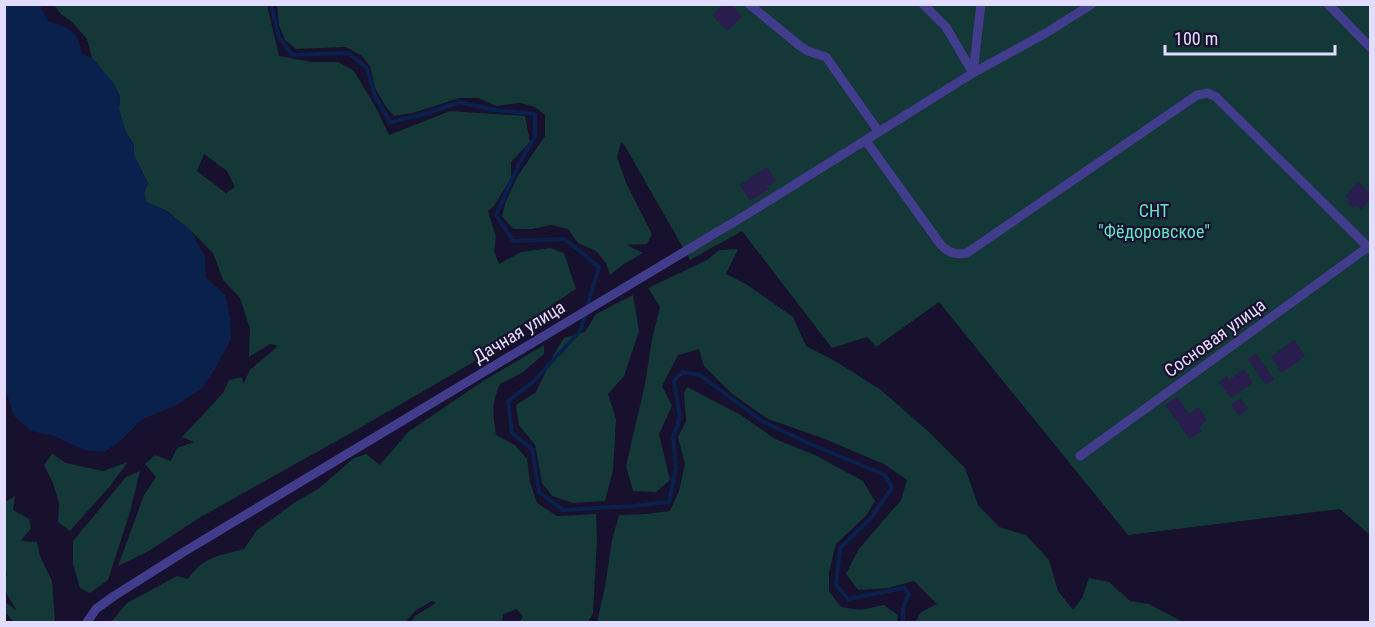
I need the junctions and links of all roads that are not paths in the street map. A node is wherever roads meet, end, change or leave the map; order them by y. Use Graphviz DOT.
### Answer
graph roads {
  1 [pos="749,4"];
  2 [pos="924,4"];
  3 [pos="981,4"];
  4 [pos="1092,4"];
  5 [pos="1328,4"];
  6 [pos="1371,47"];
  7 [pos="973,74"];
  8 [pos="879,132"];
  9 [pos="866,141"];
  10 [pos="1369,248"];
  11 [pos="1080,456"];
  12 [pos="87,622"];
  1 -- 8 [label="street"];
  2 -- 7 [label="street"];
  3 -- 7 [label="street"];
  4 -- 7 [label="street, Дачная улица"];
  5 -- 6 [label="street"];
  7 -- 8 [label="street, Дачная улица"];
  8 -- 9 [label="street, Дачная улица"];
  9 -- 10 [label="street"];
  9 -- 12 [label="street, Дачная улица"];
  10 -- 11 [label="street, Сосновая улица"];
}
